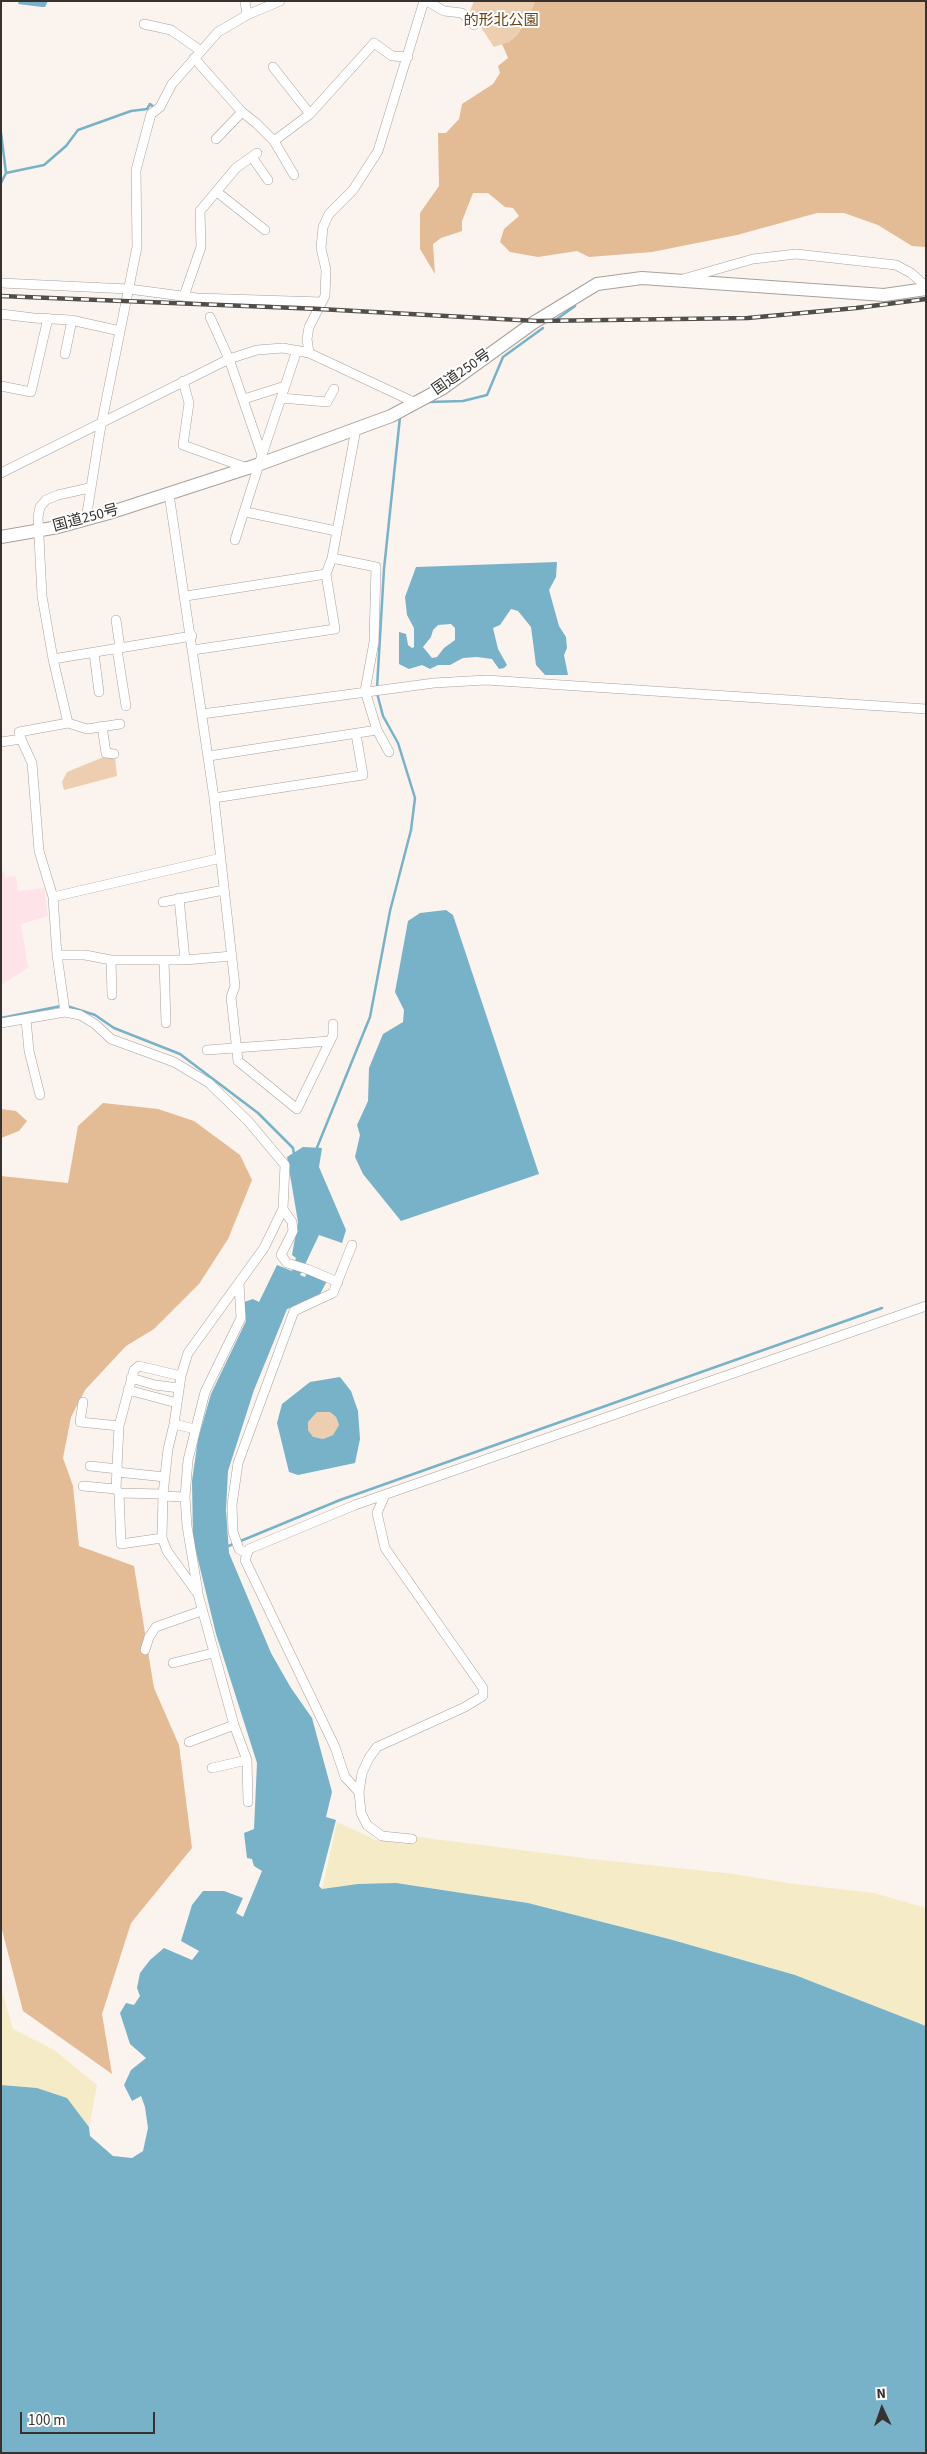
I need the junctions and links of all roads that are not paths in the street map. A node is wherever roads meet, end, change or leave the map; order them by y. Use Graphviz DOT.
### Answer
graph roads {
  1 [pos="245,1"];
  2 [pos="280,1"];
  3 [pos="425,1"];
  4 [pos="247,15"];
  5 [pos="144,24"];
  6 [pos="474,25"];
  7 [pos="201,50"];
  8 [pos="408,57"];
  9 [pos="194,58"];
  10 [pos="273,67"];
  11 [pos="242,112"];
  12 [pos="310,114"];
  13 [pos="216,139"];
  14 [pos="274,141"];
  15 [pos="294,175"];
  16 [pos="268,180"];
  17 [pos="217,192"];
  18 [pos="265,230"];
  19 [pos="681,280"];
  20 [pos="1,283"];
  21 [pos="926,288"];
  22 [pos="129,289"];
  23 [pos="184,296"];
  24 [pos="322,302"];
  25 [pos="1,314"];
  26 [pos="210,317"];
  27 [pos="48,318"];
  28 [pos="72,320"];
  29 [pos="120,331"];
  30 [pos="296,350"];
  31 [pos="309,353"];
  32 [pos="65,354"];
  33 [pos="229,359"];
  34 [pos="183,381"];
  35 [pos="1,386"];
  36 [pos="285,386"];
  37 [pos="334,389"];
  38 [pos="281,398"];
  39 [pos="244,399"];
  40 [pos="412,405"];
  41 [pos="101,424"];
  42 [pos="356,429"];
  43 [pos="261,460"];
  44 [pos="247,468"];
  45 [pos="1,473"];
  46 [pos="89,488"];
  47 [pos="169,494"];
  48 [pos="246,512"];
  49 [pos="86,520"];
  50 [pos="39,531"];
  51 [pos="336,531"];
  52 [pos="1,537"];
  53 [pos="235,540"];
  54 [pos="332,558"];
  55 [pos="326,574"];
  56 [pos="186,596"];
  57 [pos="116,620"];
  58 [pos="192,636"];
  59 [pos="119,649"];
  60 [pos="193,650"];
  61 [pos="94,653"];
  62 [pos="53,659"];
  63 [pos="373,691"];
  64 [pos="99,692"];
  65 [pos="126,706"];
  66 [pos="926,709"];
  67 [pos="202,714"];
  68 [pos="68,723"];
  69 [pos="120,724"];
  70 [pos="102,726"];
  71 [pos="377,730"];
  72 [pos="356,734"];
  73 [pos="21,739"];
  74 [pos="1,742"];
  75 [pos="389,752"];
  76 [pos="114,754"];
  77 [pos="209,756"];
  78 [pos="214,798"];
  79 [pos="221,858"];
  80 [pos="224,890"];
  81 [pos="53,897"];
  82 [pos="180,898"];
  83 [pos="163,902"];
  84 [pos="57,955"];
  85 [pos="232,956"];
  86 [pos="111,960"];
  87 [pos="164,960"];
  88 [pos="186,960"];
  89 [pos="112,996"];
  90 [pos="65,1012"];
  91 [pos="26,1019"];
  92 [pos="1,1023"];
  93 [pos="166,1023"];
  94 [pos="333,1024"];
  95 [pos="330,1041"];
  96 [pos="237,1046"];
  97 [pos="207,1050"];
  98 [pos="40,1095"];
  99 [pos="283,1209"];
  100 [pos="352,1245"];
  101 [pos="338,1282"];
  102 [pos="239,1283"];
  103 [pos="926,1306"];
  104 [pos="181,1376"];
  105 [pos="132,1378"];
  106 [pos="179,1388"];
  107 [pos="128,1390"];
  108 [pos="83,1402"];
  109 [pos="177,1403"];
  110 [pos="174,1424"];
  111 [pos="119,1426"];
  112 [pos="195,1429"];
  113 [pos="90,1466"];
  114 [pos="117,1471"];
  115 [pos="165,1478"];
  116 [pos="83,1486"];
  117 [pos="118,1491"];
  118 [pos="163,1495"];
  119 [pos="385,1495"];
  120 [pos="185,1497"];
  121 [pos="162,1538"];
  122 [pos="246,1554"];
  123 [pos="198,1594"];
  124 [pos="202,1611"];
  125 [pos="145,1650"];
  126 [pos="214,1653"];
  127 [pos="173,1663"];
  128 [pos="234,1725"];
  129 [pos="189,1742"];
  130 [pos="247,1760"];
  131 [pos="212,1768"];
  132 [pos="359,1792"];
  133 [pos="248,1802"];
  134 [pos="412,1839"];
  1 -- 4 [label="street"];
  2 -- 4 [label="street"];
  3 -- 6 [label="street"];
  3 -- 8 [label="street"];
  4 -- 7 [label="street"];
  5 -- 7 [label="street"];
  7 -- 9 [label="street"];
  8 -- 12 [label="street"];
  8 -- 24 [label="street"];
  9 -- 11 [label="street"];
  9 -- 22 [label="street"];
  10 -- 12 [label="street"];
  11 -- 13 [label="street"];
  11 -- 14 [label="street"];
  12 -- 14 [label="street"];
  14 -- 15 [label="street"];
  16 -- 17 [label="street"];
  17 -- 18 [label="street"];
  17 -- 23 [label="street"];
  19 -- 21 [label="highway, 国道250号"];
  19 -- 21 [label="street"];
  19 -- 40 [label="highway, 国道250号"];
  20 -- 22 [label="street"];
  22 -- 23 [label="street"];
  22 -- 29 [label="street"];
  23 -- 24 [label="street"];
  24 -- 31 [label="street"];
  25 -- 27 [label="street"];
  26 -- 33 [label="street"];
  27 -- 28 [label="street"];
  27 -- 35 [label="street"];
  28 -- 29 [label="street"];
  28 -- 32 [label="street"];
  29 -- 41 [label="street"];
  30 -- 31 [label="street"];
  30 -- 33 [label="street"];
  30 -- 36 [label="street"];
  31 -- 40 [label="street"];
  33 -- 34 [label="street"];
  33 -- 39 [label="street"];
  34 -- 41 [label="street"];
  34 -- 44 [label="street"];
  36 -- 38 [label="street"];
  36 -- 39 [label="street"];
  37 -- 38 [label="street"];
  38 -- 43 [label="street"];
  39 -- 43 [label="street"];
  40 -- 42 [label="highway, 国道250号"];
  41 -- 45 [label="street"];
  41 -- 46 [label="street"];
  42 -- 43 [label="highway, 国道250号"];
  42 -- 51 [label="street"];
  43 -- 44 [label="highway, 国道250号"];
  43 -- 48 [label="street"];
  44 -- 47 [label="highway, 国道250号"];
  46 -- 49 [label="street"];
  46 -- 50 [label="street"];
  47 -- 49 [label="highway, 国道250号"];
  47 -- 56 [label="street"];
  48 -- 51 [label="street"];
  48 -- 53 [label="street"];
  49 -- 50 [label="highway, 国道250号"];
  50 -- 52 [label="highway, 国道250号"];
  50 -- 62 [label="street"];
  51 -- 54 [label="street"];
  54 -- 55 [label="street"];
  54 -- 63 [label="street"];
  55 -- 56 [label="street"];
  55 -- 60 [label="street"];
  56 -- 58 [label="street"];
  57 -- 59 [label="street"];
  58 -- 59 [label="street"];
  58 -- 60 [label="street"];
  59 -- 61 [label="street"];
  59 -- 65 [label="street"];
  60 -- 67 [label="street"];
  61 -- 62 [label="street"];
  61 -- 64 [label="street"];
  62 -- 68 [label="street"];
  63 -- 66 [label="street"];
  63 -- 67 [label="street"];
  63 -- 71 [label="street"];
  67 -- 77 [label="street"];
  68 -- 70 [label="street"];
  68 -- 73 [label="street"];
  69 -- 70 [label="street"];
  70 -- 76 [label="street"];
  71 -- 72 [label="street"];
  71 -- 75 [label="street"];
  72 -- 77 [label="street"];
  72 -- 78 [label="street"];
  73 -- 74 [label="street"];
  73 -- 81 [label="street"];
  77 -- 78 [label="street"];
  78 -- 79 [label="street"];
  79 -- 80 [label="street"];
  79 -- 81 [label="street"];
  80 -- 82 [label="street"];
  80 -- 85 [label="street"];
  81 -- 84 [label="street"];
  82 -- 83 [label="street"];
  82 -- 88 [label="street"];
  84 -- 86 [label="street"];
  84 -- 90 [label="street"];
  85 -- 88 [label="street"];
  85 -- 96 [label="street"];
  86 -- 87 [label="street"];
  86 -- 89 [label="street"];
  87 -- 88 [label="street"];
  87 -- 93 [label="street"];
  90 -- 91 [label="street"];
  90 -- 99 [label="street"];
  91 -- 92 [label="street"];
  91 -- 98 [label="street"];
  94 -- 95 [label="street"];
  95 -- 96 [label="street"];
  95 -- 96 [label="street"];
  96 -- 97 [label="street"];
  99 -- 101 [label="street"];
  99 -- 102 [label="street"];
  100 -- 101 [label="street"];
  101 -- 122 [label="street"];
  102 -- 104 [label="street"];
  102 -- 112 [label="street"];
  103 -- 119 [label="street"];
  104 -- 105 [label="street"];
  104 -- 106 [label="street"];
  105 -- 106 [label="street"];
  105 -- 107 [label="street"];
  106 -- 109 [label="street"];
  107 -- 109 [label="street"];
  107 -- 111 [label="street"];
  108 -- 111 [label="street"];
  109 -- 110 [label="street"];
  110 -- 112 [label="street"];
  110 -- 115 [label="street"];
  111 -- 114 [label="street"];
  112 -- 120 [label="street"];
  113 -- 114 [label="street"];
  114 -- 115 [label="street"];
  114 -- 117 [label="street"];
  115 -- 118 [label="street"];
  116 -- 117 [label="street"];
  117 -- 118 [label="street"];
  117 -- 121 [label="street"];
  118 -- 120 [label="street"];
  118 -- 121 [label="street"];
  119 -- 122 [label="street"];
  119 -- 132 [label="street"];
  120 -- 123 [label="street"];
  121 -- 123 [label="street"];
  122 -- 132 [label="street"];
  123 -- 124 [label="street"];
  124 -- 125 [label="street"];
  124 -- 126 [label="street"];
  126 -- 127 [label="street"];
  126 -- 128 [label="street"];
  128 -- 129 [label="street"];
  128 -- 130 [label="street"];
  130 -- 131 [label="street"];
  130 -- 133 [label="street"];
  132 -- 134 [label="street"];
}
